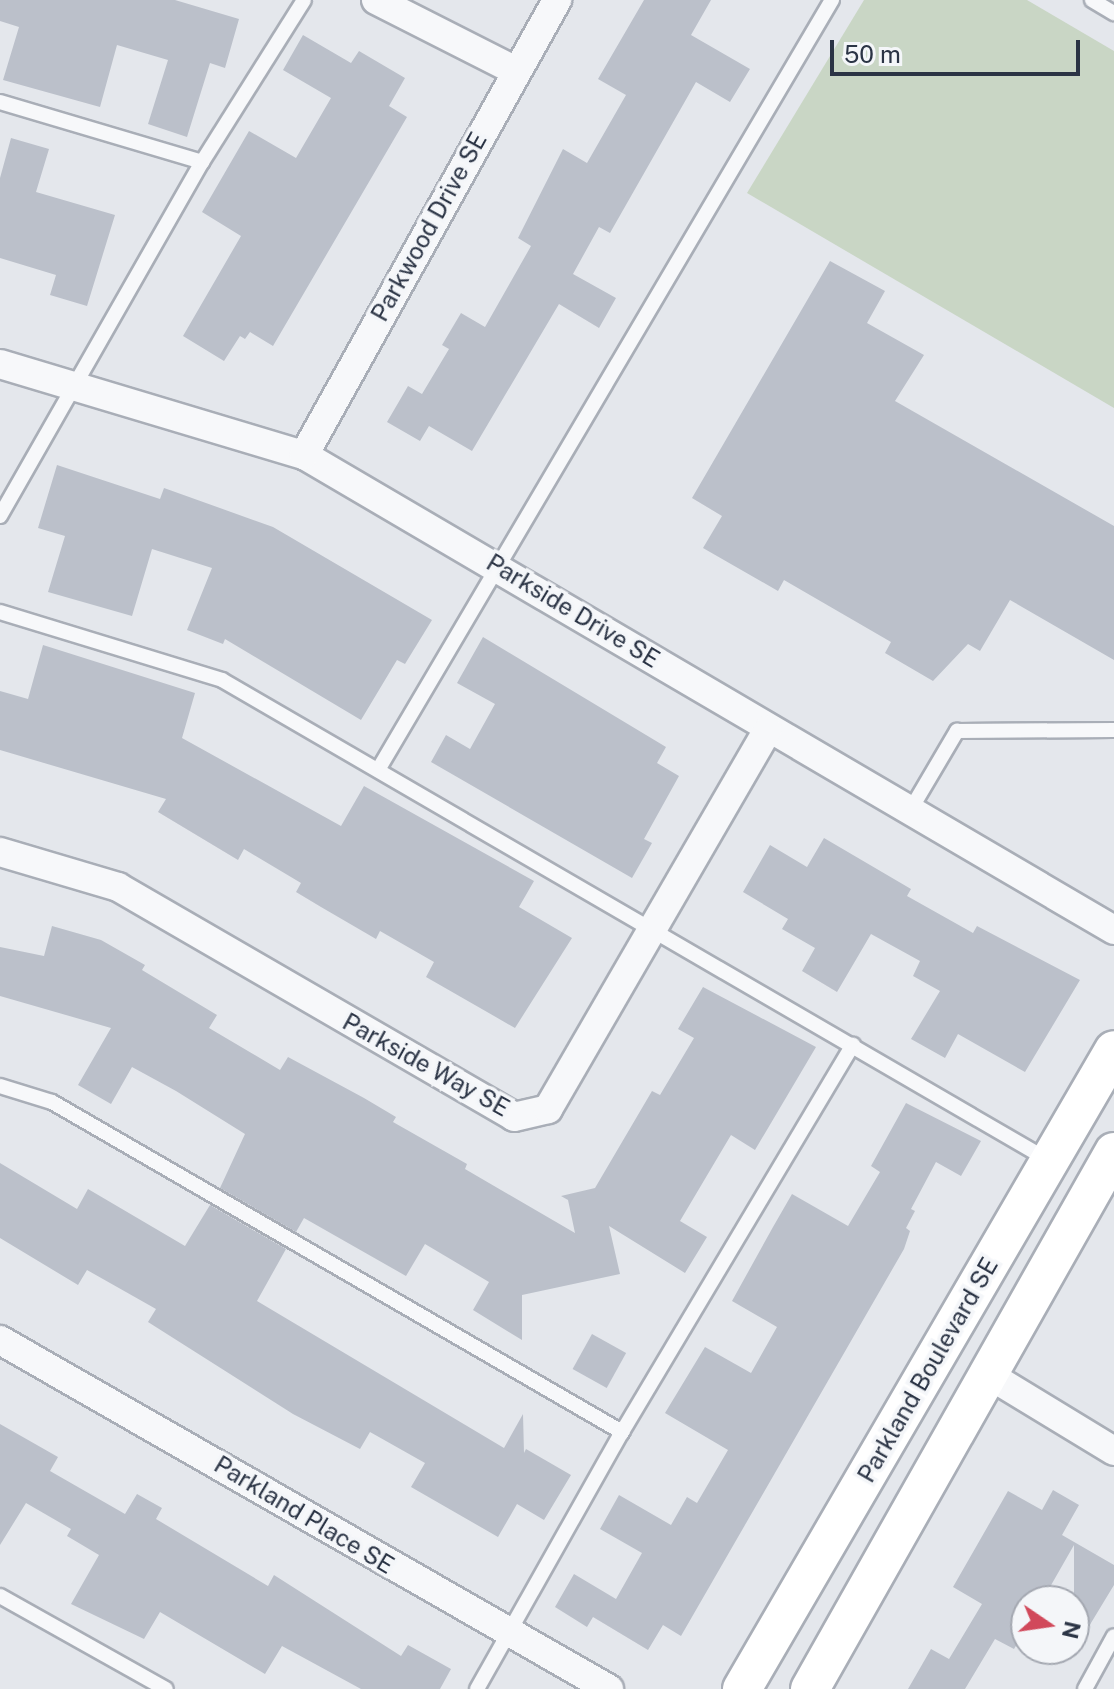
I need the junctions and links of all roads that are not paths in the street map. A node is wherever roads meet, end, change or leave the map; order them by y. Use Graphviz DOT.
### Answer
graph roads {
  1 [pos="304,0"];
  2 [pos="376,0"];
  3 [pos="557,0"];
  4 [pos="832,0"];
  5 [pos="1092,0"];
  6 [pos="1114,13"];
  7 [pos="516,71"];
  8 [pos="0,102"];
  9 [pos="202,162"];
  10 [pos="0,364"];
  11 [pos="71,386"];
  12 [pos="304,455"];
  13 [pos="0,516"];
  14 [pos="501,567"];
  15 [pos="0,612"];
  16 [pos="768,730"];
  17 [pos="1114,730"];
  18 [pos="378,770"];
  19 [pos="911,809"];
  20 [pos="0,852"];
  21 [pos="1114,930"];
  22 [pos="654,932"];
  23 [pos="853,1045"];
  24 [pos="1114,1050"];
  25 [pos="0,1086"];
  26 [pos="1114,1152"];
  27 [pos="1050,1160"];
  28 [pos="0,1340"];
  29 [pos="989,1375"];
  30 [pos="622,1432"];
  31 [pos="1114,1451"];
  32 [pos="1,1598"];
  33 [pos="509,1636"];
  34 [pos="1114,1636"];
  35 [pos="166,1689"];
  36 [pos="477,1689"];
  37 [pos="609,1689"];
  38 [pos="742,1689"];
  39 [pos="810,1689"];
  40 [pos="1085,1689"];
  1 -- 9 [label="lane"];
  2 -- 7 [label="street"];
  3 -- 7 [label="street, Parkwood Drive SE"];
  4 -- 14 [label="lane"];
  5 -- 6 [label="lane"];
  7 -- 12 [label="street, Parkwood Drive SE"];
  8 -- 9 [label="lane"];
  9 -- 11 [label="lane"];
  10 -- 11 [label="street, Parkside Drive SE"];
  11 -- 12 [label="street, Parkside Drive SE"];
  11 -- 13 [label="lane"];
  12 -- 14 [label="street, Parkside Drive SE"];
  14 -- 16 [label="street, Parkside Drive SE"];
  14 -- 18 [label="lane"];
  15 -- 18 [label="lane"];
  16 -- 19 [label="street, Parkside Drive SE"];
  16 -- 22 [label="street, Parkside Way SE"];
  17 -- 19 [label="lane"];
  18 -- 22 [label="lane"];
  19 -- 21 [label="street, Parkside Drive SE"];
  20 -- 22 [label="street, Parkside Way SE"];
  22 -- 23 [label="lane"];
  23 -- 27 [label="lane"];
  23 -- 30 [label="lane"];
  24 -- 27 [label="street, Parkland Boulevard SE"];
  25 -- 30 [label="lane"];
  26 -- 29 [label="street"];
  27 -- 38 [label="street, Parkland Boulevard SE"];
  28 -- 33 [label="street, Parkland Place SE"];
  29 -- 31 [label="street"];
  29 -- 39 [label="street"];
  30 -- 33 [label="lane"];
  32 -- 35 [label="lane"];
  33 -- 36 [label="lane"];
  33 -- 37 [label="street, Parkland Place SE"];
  34 -- 40 [label="lane"];
}
